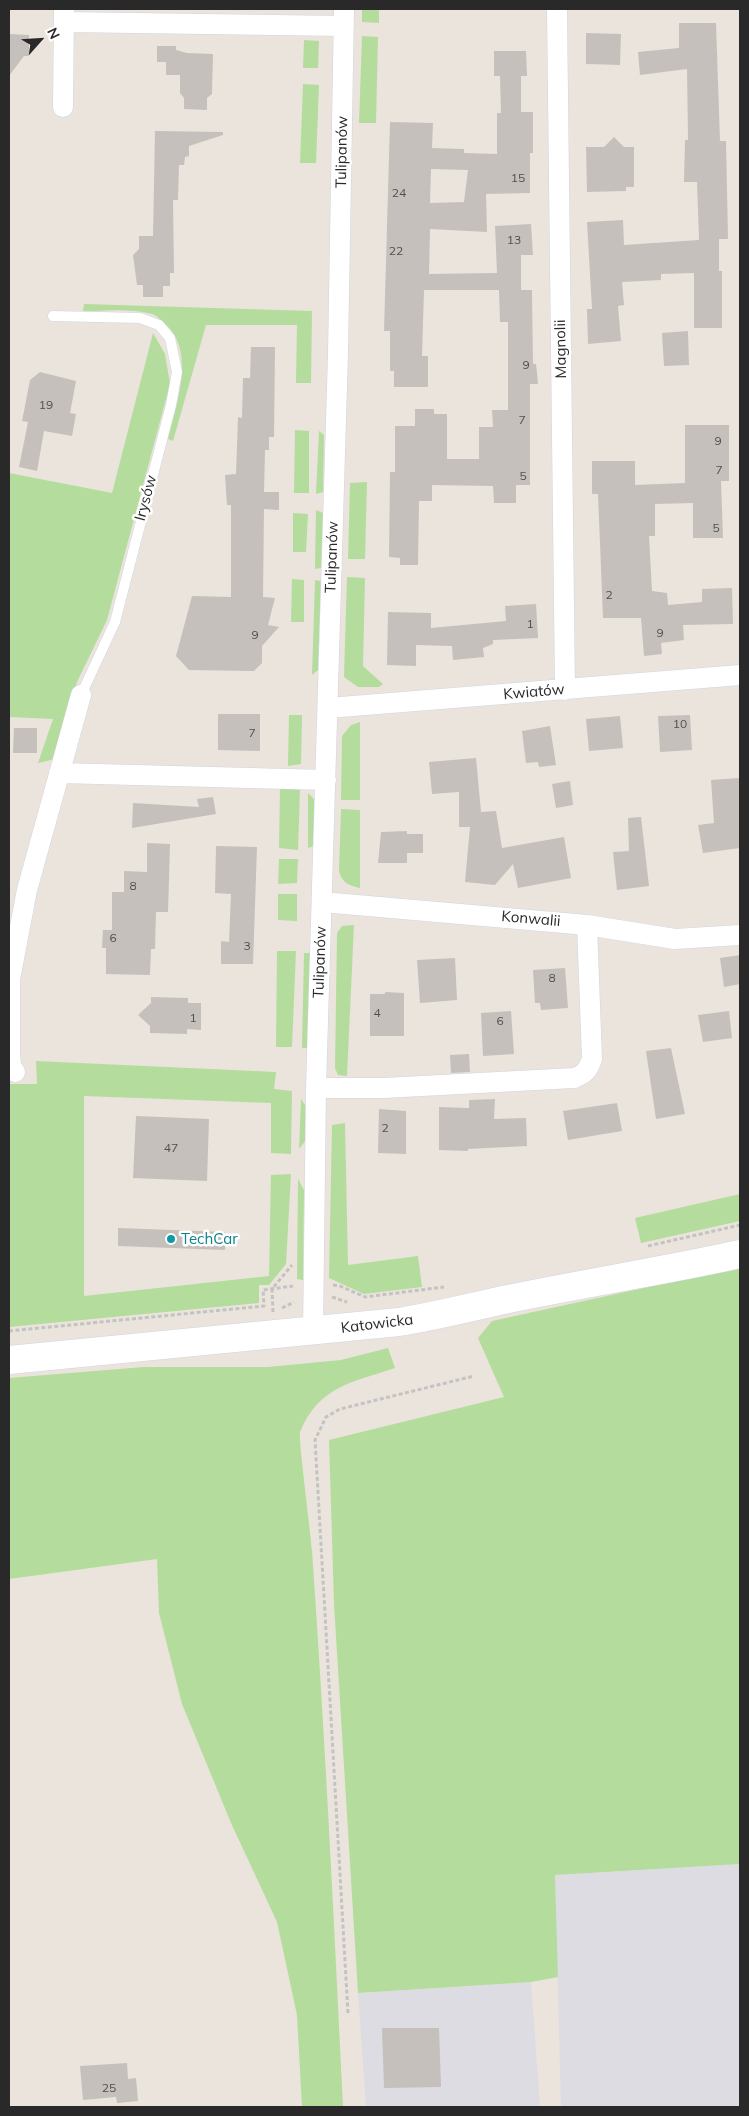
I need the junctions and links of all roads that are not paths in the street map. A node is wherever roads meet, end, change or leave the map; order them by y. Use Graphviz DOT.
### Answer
graph roads {
  1 [pos="557,9"];
  2 [pos="64,16"];
  3 [pos="344,17"];
  4 [pos="63,107"];
  5 [pos="52,316"];
  6 [pos="740,674"];
  7 [pos="565,690"];
  8 [pos="81,695"];
  9 [pos="328,708"];
  10 [pos="59,774"];
  11 [pos="326,780"];
  12 [pos="322,902"];
  13 [pos="587,925"];
  14 [pos="740,935"];
  15 [pos="15,1072"];
  16 [pos="316,1088"];
  17 [pos="740,1254"];
  18 [pos="313,1332"];
  19 [pos="9,1360"];
  1 -- 7 [label="street, Magnolii"];
  2 -- 3 [label="street, Tulipanów"];
  2 -- 4 [label="street, Tulipanów"];
  3 -- 9 [label="street, Tulipanów"];
  5 -- 8 [label="lane, Irysów"];
  6 -- 7 [label="street, Kwiatów"];
  7 -- 9 [label="street, Kwiatów"];
  8 -- 10 [label="street, Irysów"];
  9 -- 11 [label="street, Tulipanów"];
  10 -- 11 [label="street"];
  10 -- 15 [label="street, Irysów"];
  11 -- 12 [label="street, Tulipanów"];
  12 -- 13 [label="street, Konwalii"];
  12 -- 16 [label="street, Tulipanów"];
  13 -- 14 [label="street, Konwalii"];
  13 -- 16 [label="street"];
  16 -- 18 [label="street, Tulipanów"];
  17 -- 18 [label="main road, Katowicka"];
  18 -- 19 [label="main road, Katowicka"];
}
